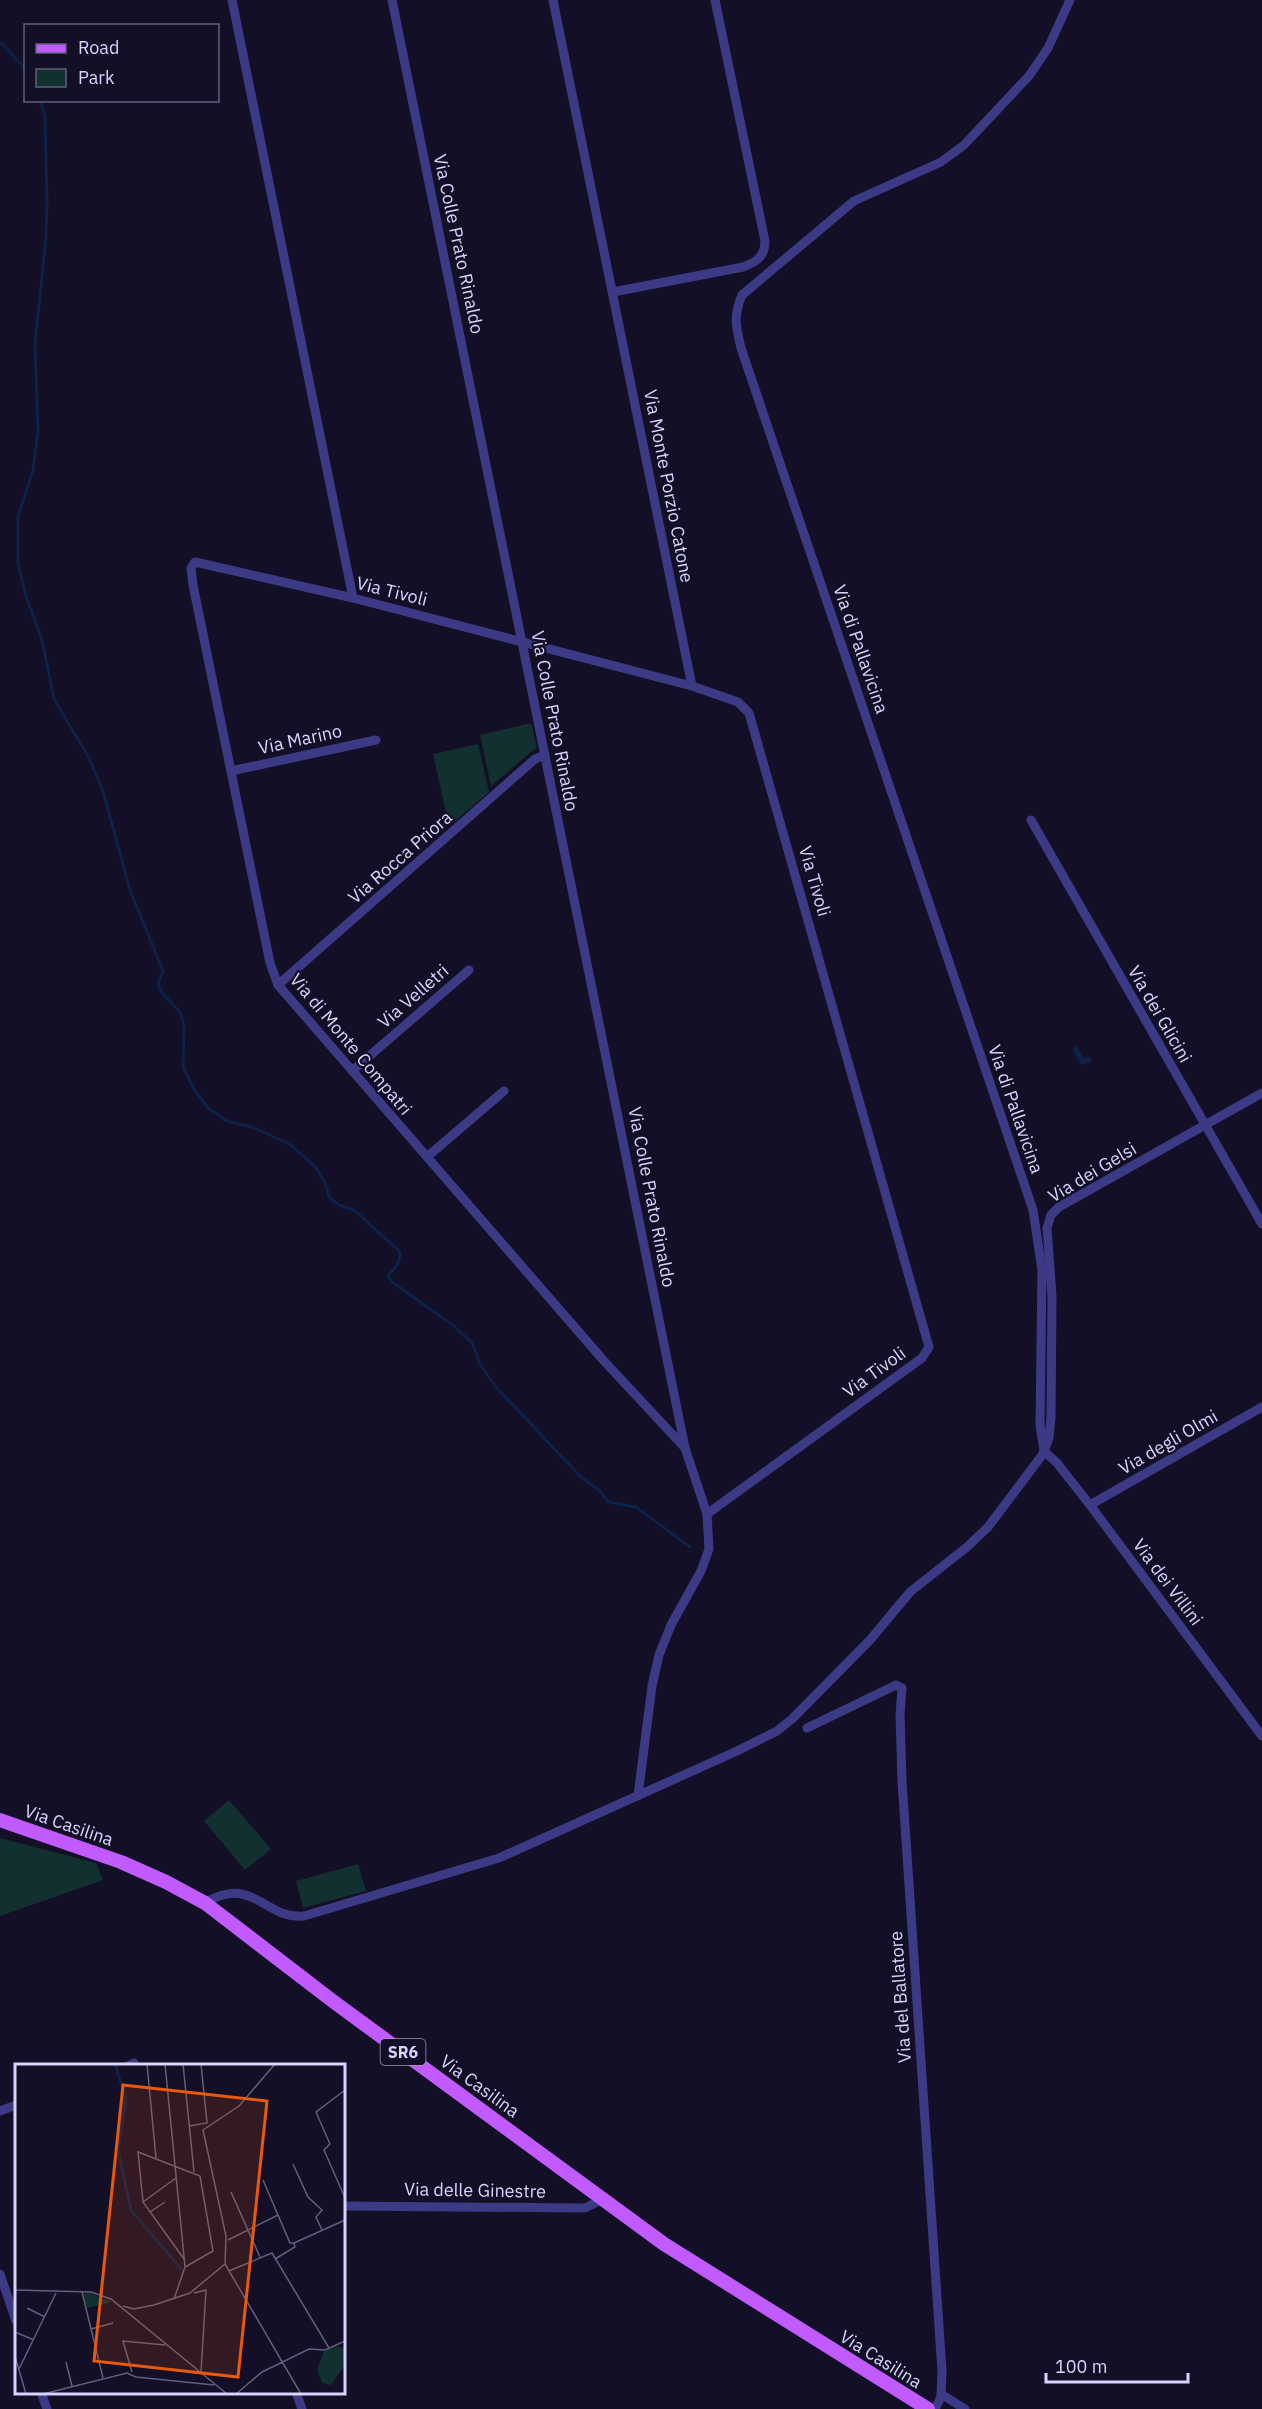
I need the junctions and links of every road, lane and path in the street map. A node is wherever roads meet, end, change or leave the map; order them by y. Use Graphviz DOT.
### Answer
graph roads {
  1 [pos="232,0"];
  2 [pos="392,0"];
  3 [pos="553,0"];
  4 [pos="715,0"];
  5 [pos="1070,0"];
  6 [pos="613,292"];
  7 [pos="193,563"];
  8 [pos="352,598"];
  9 [pos="523,642"];
  10 [pos="692,686"];
  11 [pos="376,740"];
  12 [pos="545,755"];
  13 [pos="231,771"];
  14 [pos="1031,820"];
  15 [pos="469,970"];
  16 [pos="278,985"];
  17 [pos="352,1071"];
  18 [pos="504,1091"];
  19 [pos="1262,1093"];
  20 [pos="1206,1126"];
  21 [pos="427,1157"];
  22 [pos="1262,1224"];
  23 [pos="1262,1407"];
  24 [pos="685,1448"];
  25 [pos="1044,1451"];
  26 [pos="1090,1505"];
  27 [pos="707,1514"];
  28 [pos="807,1728"];
  29 [pos="1262,1736"];
  30 [pos="638,1796"];
  31 [pos="0,1820"];
  32 [pos="205,1903"];
  33 [pos="15,2105"];
  34 [pos="0,2111"];
  35 [pos="603,2199"];
  36 [pos="345,2206"];
  37 [pos="0,2274"];
  38 [pos="15,2318"];
  39 [pos="43,2394"];
  40 [pos="297,2394"];
  41 [pos="941,2394"];
  42 [pos="47,2409"];
  43 [pos="302,2409"];
  44 [pos="927,2409"];
  45 [pos="935,2409"];
  46 [pos="965,2409"];
  1 -- 8 [label="street"];
  2 -- 9 [label="street, Via Colle Prato Rinaldo"];
  3 -- 6 [label="street, Via Monte Porzio Catone"];
  4 -- 6 [label="street"];
  5 -- 25 [label="street, Via di Pallavicina"];
  6 -- 10 [label="street, Via Monte Porzio Catone"];
  7 -- 8 [label="street, Via Tivoli"];
  7 -- 13 [label="street, Via di Monte Compatri"];
  8 -- 9 [label="street, Via Tivoli"];
  9 -- 10 [label="street, Via Tivoli"];
  9 -- 12 [label="street, Via Colle Prato Rinaldo"];
  10 -- 27 [label="street, Via Tivoli"];
  11 -- 13 [label="street, Via Marino"];
  12 -- 16 [label="street, Via Rocca Priora"];
  12 -- 24 [label="street, Via Colle Prato Rinaldo"];
  13 -- 16 [label="street, Via di Monte Compatri"];
  14 -- 20 [label="street, Via dei Glicini"];
  15 -- 17 [label="street, Via Velletri"];
  16 -- 17 [label="street, Via di Monte Compatri"];
  17 -- 21 [label="street, Via di Monte Compatri"];
  18 -- 21 [label="street"];
  19 -- 20 [label="street, Via dei Gelsi"];
  20 -- 22 [label="street, Via dei Glicini"];
  20 -- 25 [label="street, Via dei Gelsi"];
  21 -- 24 [label="street, Via di Monte Compatri"];
  23 -- 26 [label="street, Via degli Olmi"];
  24 -- 27 [label="street, Via Colle Prato Rinaldo"];
  25 -- 26 [label="street, Via dei Villini"];
  25 -- 30 [label="street"];
  26 -- 29 [label="street, Via dei Villini"];
  27 -- 30 [label="street, Via Colle Prato Rinaldo"];
  28 -- 41 [label="street, Via del Ballatore"];
  30 -- 32 [label="street"];
  31 -- 32 [label="main road, Via Casilina / SR6"];
  32 -- 35 [label="main road, Via Casilina / SR6"];
  33 -- 34 [label="street"];
  35 -- 36 [label="street, Via delle Ginestre"];
  35 -- 44 [label="main road, Via Casilina / SR6"];
  37 -- 38 [label="street"];
  39 -- 42 [label="street"];
  40 -- 43 [label="street"];
  41 -- 45 [label="street, Via del Ballatore"];
  41 -- 46 [label="street"];
}
